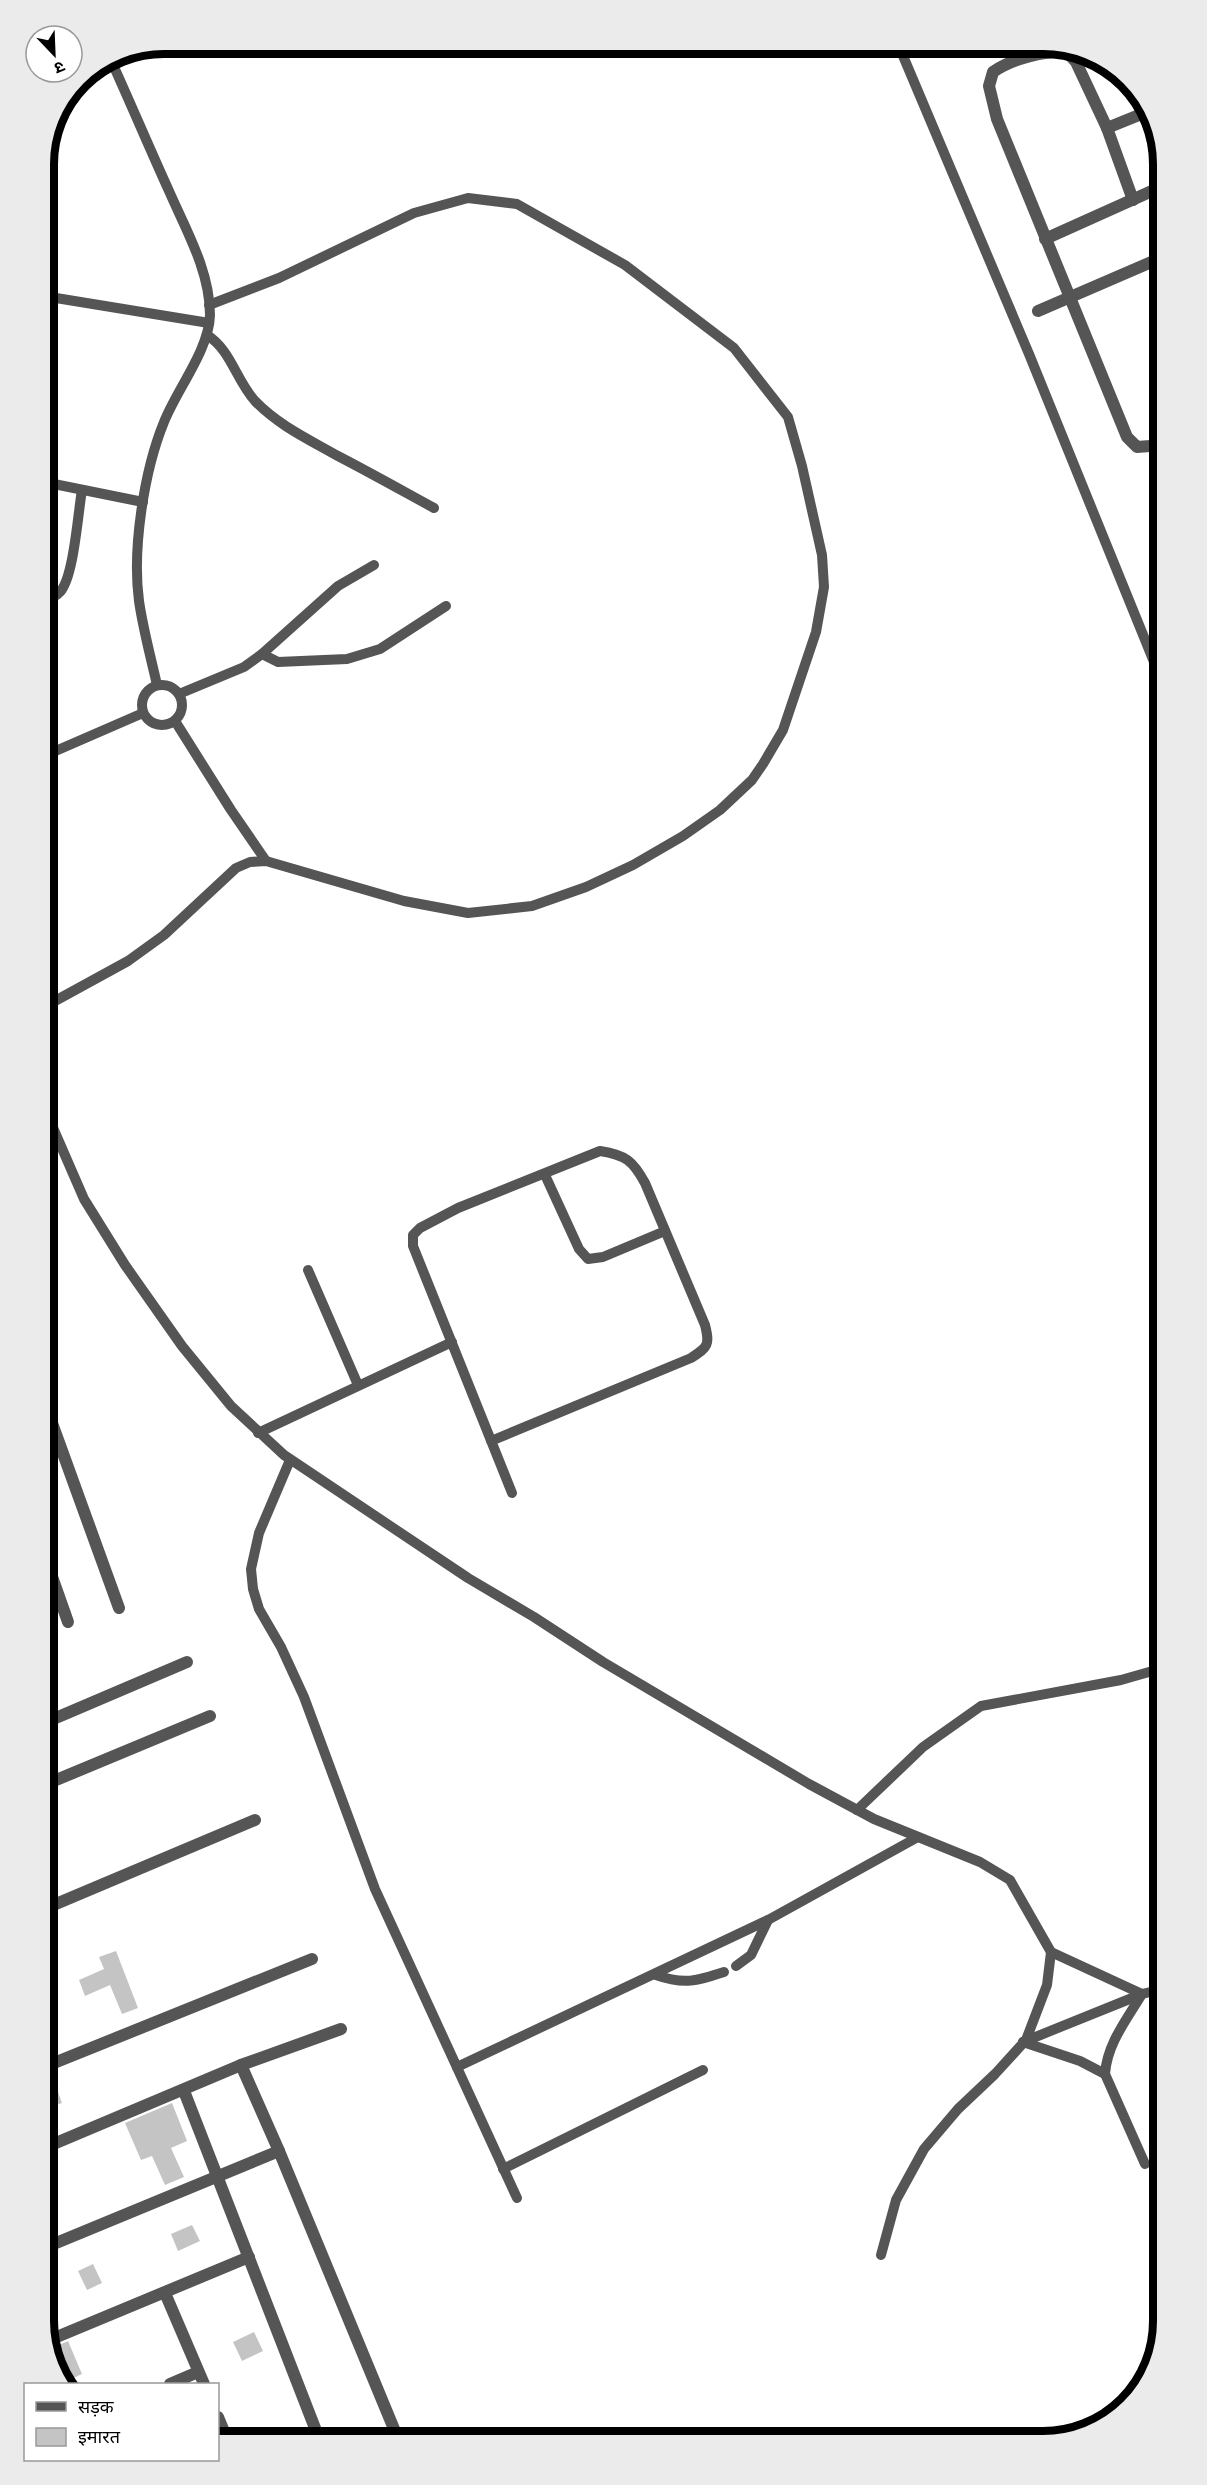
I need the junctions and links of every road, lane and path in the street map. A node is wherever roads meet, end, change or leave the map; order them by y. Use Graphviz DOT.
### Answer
graph roads {
  1 [pos="902,54"];
  2 [pos="1041,54"];
  3 [pos="1073,58"];
  4 [pos="112,67"];
  5 [pos="1141,114"];
  6 [pos="1107,128"];
  7 [pos="1153,191"];
  8 [pos="1133,200"];
  9 [pos="1045,239"];
  10 [pos="1153,262"];
  11 [pos="1069,298"];
  12 [pos="54,299"];
  13 [pos="210,305"];
  14 [pos="1038,311"];
  15 [pos="208,329"];
  16 [pos="1153,445"];
  17 [pos="54,484"];
  18 [pos="82,490"];
  19 [pos="143,502"];
  20 [pos="434,508"];
  21 [pos="374,565"];
  22 [pos="54,597"];
  23 [pos="446,606"];
  24 [pos="262,654"];
  25 [pos="1153,657"];
  26 [pos="157,686"];
  27 [pos="179,694"];
  28 [pos="143,713"];
  29 [pos="175,721"];
  30 [pos="54,752"];
  31 [pos="266,861"];
  32 [pos="54,1002"];
  33 [pos="54,1130"];
  34 [pos="545,1175"];
  35 [pos="665,1231"];
  36 [pos="308,1270"];
  37 [pos="452,1342"];
  38 [pos="358,1385"];
  39 [pos="54,1429"];
  40 [pos="258,1432"];
  41 [pos="492,1441"];
  42 [pos="290,1460"];
  43 [pos="512,1493"];
  44 [pos="54,1581"];
  45 [pos="119,1608"];
  46 [pos="69,1622"];
  47 [pos="187,1662"];
  48 [pos="1153,1671"];
  49 [pos="210,1716"];
  50 [pos="54,1719"];
  51 [pos="54,1781"];
  52 [pos="857,1810"];
  53 [pos="255,1820"];
  54 [pos="918,1837"];
  55 [pos="54,1905"];
  56 [pos="768,1920"];
  57 [pos="1051,1952"];
  58 [pos="312,1959"];
  59 [pos="736,1966"];
  60 [pos="724,1972"];
  61 [pos="656,1975"];
  62 [pos="1153,1992"];
  63 [pos="1142,1994"];
  64 [pos="341,2029"];
  65 [pos="1023,2042"];
  66 [pos="54,2063"];
  67 [pos="241,2066"];
  68 [pos="458,2067"];
  69 [pos="703,2070"];
  70 [pos="1105,2074"];
  71 [pos="184,2091"];
  72 [pos="54,2144"];
  73 [pos="279,2151"];
  74 [pos="1145,2164"];
  75 [pos="503,2169"];
  76 [pos="217,2176"];
  77 [pos="517,2198"];
  78 [pos="54,2244"];
  79 [pos="881,2254"];
  80 [pos="249,2257"];
  81 [pos="165,2293"];
  82 [pos="55,2338"];
  83 [pos="198,2372"];
  84 [pos="174,2383"];
  85 [pos="203,2383"];
  86 [pos="317,2431"];
  87 [pos="395,2431"];
  1 -- 25 [label="lane"];
  2 -- 9 [label="street"];
  3 -- 6 [label="street"];
  4 -- 13 [label="lane"];
  5 -- 6 [label="street"];
  6 -- 8 [label="street"];
  7 -- 8 [label="street"];
  8 -- 9 [label="street"];
  9 -- 11 [label="street"];
  10 -- 11 [label="street"];
  11 -- 14 [label="street"];
  11 -- 16 [label="street"];
  12 -- 15 [label="lane"];
  13 -- 15 [label="lane"];
  13 -- 31 [label="lane"];
  15 -- 19 [label="lane"];
  15 -- 20 [label="lane"];
  17 -- 18 [label="lane"];
  18 -- 19 [label="lane"];
  18 -- 22 [label="lane"];
  19 -- 26 [label="lane"];
  21 -- 24 [label="lane"];
  23 -- 24 [label="lane"];
  24 -- 27 [label="lane"];
  26 -- 27 [label="lane"];
  26 -- 28 [label="lane"];
  27 -- 29 [label="lane"];
  28 -- 29 [label="lane"];
  28 -- 30 [label="lane"];
  29 -- 31 [label="lane"];
  31 -- 32 [label="lane"];
  33 -- 40 [label="lane"];
  34 -- 35 [label="lane"];
  34 -- 35 [label="lane"];
  34 -- 37 [label="lane"];
  35 -- 41 [label="lane"];
  36 -- 38 [label="lane"];
  37 -- 38 [label="lane"];
  37 -- 41 [label="lane"];
  38 -- 40 [label="lane"];
  39 -- 45 [label="street"];
  40 -- 42 [label="lane"];
  41 -- 43 [label="lane"];
  42 -- 52 [label="lane"];
  42 -- 68 [label="lane"];
  44 -- 46 [label="street"];
  47 -- 50 [label="street"];
  48 -- 52 [label="lane"];
  49 -- 51 [label="street"];
  52 -- 54 [label="lane"];
  53 -- 55 [label="street"];
  54 -- 56 [label="lane"];
  54 -- 57 [label="lane"];
  56 -- 59 [label="lane"];
  56 -- 61 [label="lane"];
  57 -- 63 [label="lane"];
  57 -- 65 [label="lane"];
  58 -- 66 [label="street"];
  60 -- 61 [label="lane"];
  61 -- 68 [label="lane"];
  62 -- 63 [label="lane"];
  63 -- 65 [label="lane"];
  63 -- 70 [label="lane"];
  64 -- 67 [label="street"];
  65 -- 70 [label="lane"];
  65 -- 79 [label="lane"];
  67 -- 71 [label="street"];
  67 -- 73 [label="street"];
  68 -- 75 [label="lane"];
  69 -- 75 [label="lane"];
  70 -- 74 [label="lane"];
  71 -- 72 [label="street"];
  71 -- 76 [label="street"];
  73 -- 76 [label="street"];
  73 -- 87 [label="street"];
  75 -- 77 [label="lane"];
  76 -- 78 [label="street"];
  76 -- 80 [label="street"];
  80 -- 81 [label="street"];
  80 -- 86 [label="street"];
  81 -- 82 [label="street"];
  81 -- 83 [label="street"];
  83 -- 84 [label="street"];
  83 -- 85 [label="street"];
}
